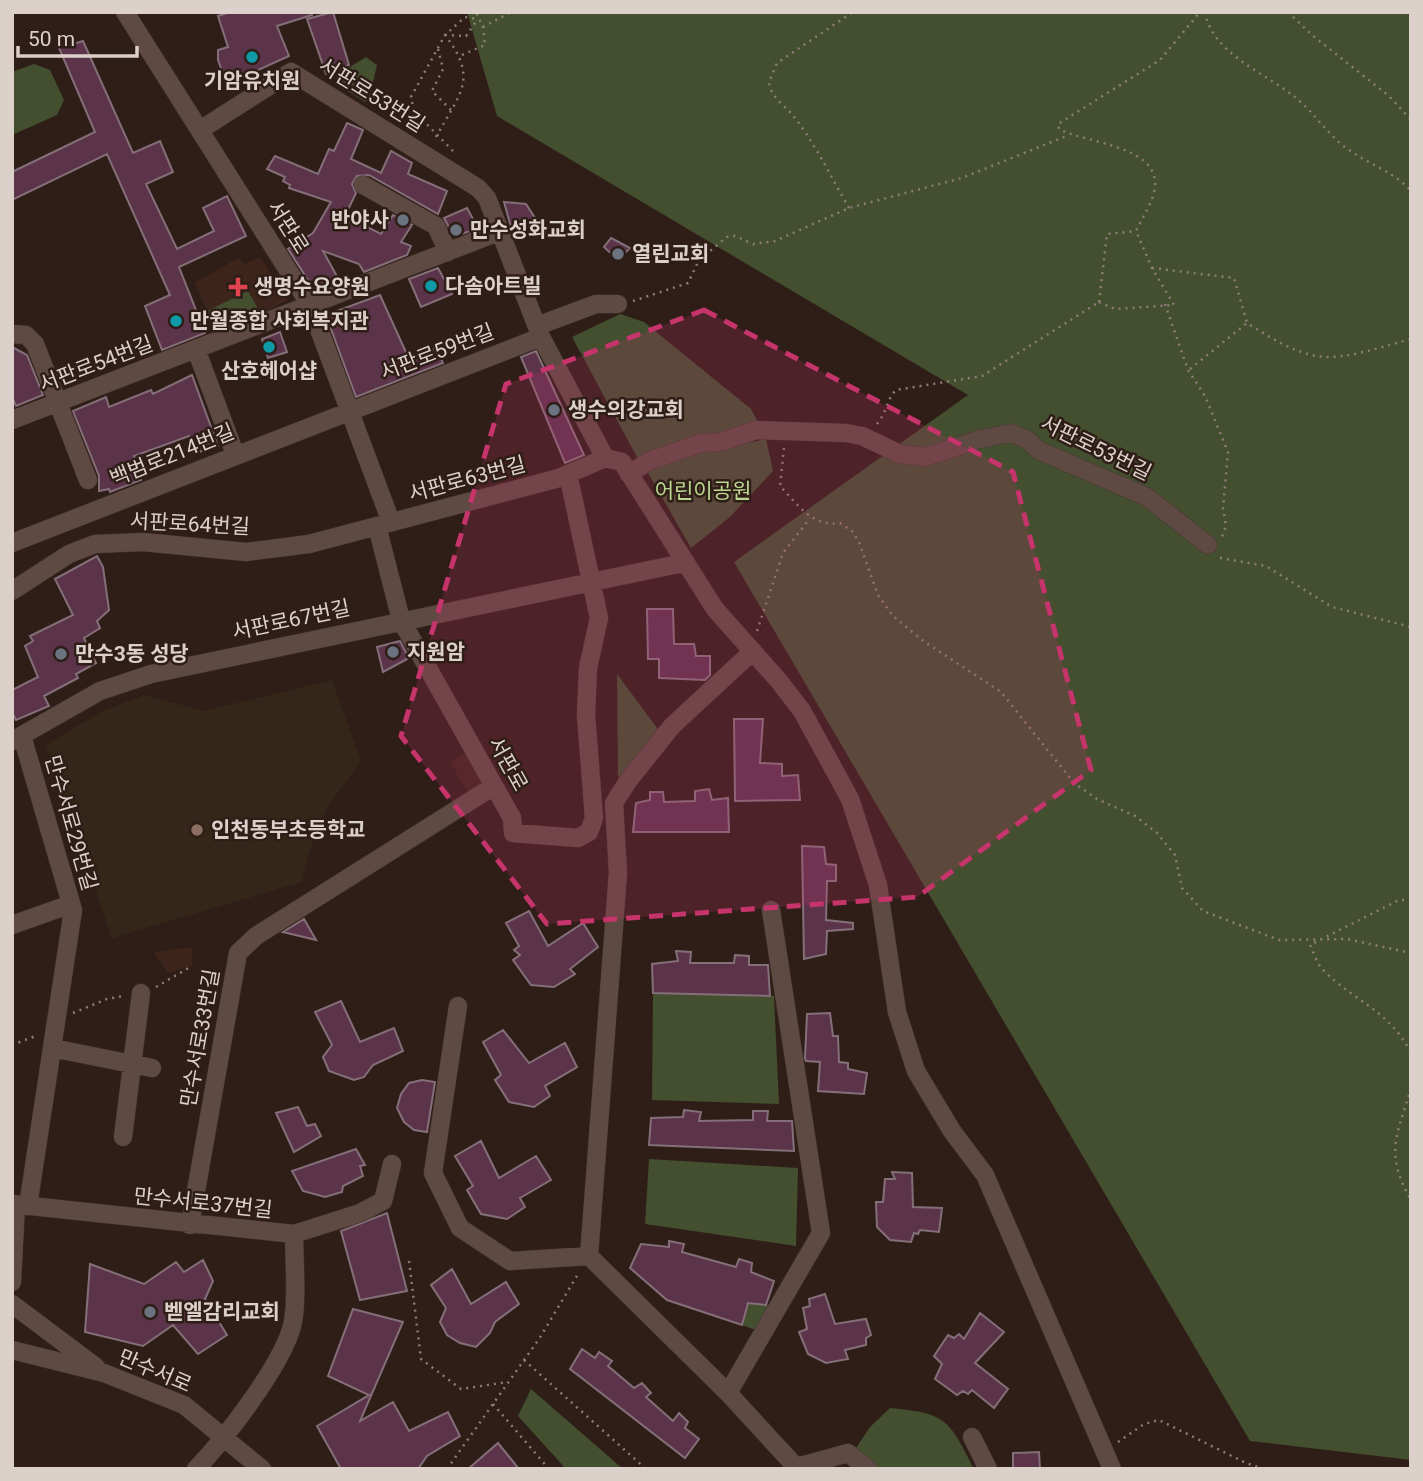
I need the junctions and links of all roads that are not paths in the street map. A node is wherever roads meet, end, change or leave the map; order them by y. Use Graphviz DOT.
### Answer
graph roads {
  1 [pos="125,12"];
  2 [pos="200,130"];
  3 [pos="363,185"];
  4 [pos="501,231"];
  5 [pos="448,252"];
  6 [pos="618,304"];
  7 [pos="310,305"];
  8 [pos="539,331"];
  9 [pos="12,334"];
  10 [pos="196,349"];
  11 [pos="58,403"];
  12 [pos="349,410"];
  13 [pos="12,421"];
  14 [pos="235,454"];
  15 [pos="605,458"];
  16 [pos="568,474"];
  17 [pos="629,474"];
  18 [pos="88,480"];
  19 [pos="384,524"];
  20 [pos="12,543"];
  21 [pos="1213,547"];
  22 [pos="683,563"];
  23 [pos="593,584"];
  24 [pos="12,592"];
  25 [pos="401,620"];
  26 [pos="753,651"];
  27 [pos="17,738"];
  28 [pos="494,786"];
  29 [pos="71,904"];
  30 [pos="771,910"];
  31 [pos="12,925"];
  32 [pos="141,993"];
  33 [pos="458,1006"];
  34 [pos="52,1048"];
  35 [pos="133,1062"];
  36 [pos="152,1068"];
  37 [pos="123,1137"];
  38 [pos="392,1164"];
  39 [pos="19,1205"];
  40 [pos="190,1225"];
  41 [pos="294,1234"];
  42 [pos="589,1256"];
  43 [pos="12,1282"];
  44 [pos="12,1304"];
  45 [pos="12,1350"];
  46 [pos="104,1373"];
  47 [pos="729,1393"];
  48 [pos="224,1436"];
  49 [pos="972,1437"];
  50 [pos="798,1468"];
  51 [pos="196,1469"];
  52 [pos="262,1469"];
  53 [pos="868,1469"];
  54 [pos="988,1469"];
  55 [pos="1112,1469"];
  1 -- 2 [label="street, 서판로"];
  2 -- 4 [label="street, 서판로53번길"];
  2 -- 7 [label="street, 서판로"];
  3 -- 5 [label="street"];
  4 -- 5 [label="street"];
  4 -- 8 [label="street, 서판로53번길"];
  5 -- 7 [label="street"];
  6 -- 8 [label="street"];
  7 -- 10 [label="street, 서판로54번길"];
  7 -- 12 [label="street, 서판로"];
  8 -- 12 [label="street, 서판로59번길"];
  8 -- 15 [label="street, 서판로53번길"];
  9 -- 11 [label="street"];
  10 -- 11 [label="street, 서판로54번길"];
  10 -- 14 [label="street"];
  11 -- 13 [label="street, 서판로54번길"];
  11 -- 18 [label="street"];
  12 -- 14 [label="street, 백범로214번길"];
  12 -- 19 [label="street, 서판로"];
  14 -- 20 [label="street, 백범로214번길"];
  15 -- 16 [label="street, 서판로63번길"];
  15 -- 17 [label="street, 서판로53번길"];
  16 -- 19 [label="street, 서판로63번길"];
  16 -- 23 [label="street"];
  17 -- 21 [label="street, 서판로53번길"];
  17 -- 22 [label="street, 서판로53번길"];
  19 -- 24 [label="street, 서판로64번길"];
  19 -- 25 [label="street, 서판로"];
  22 -- 23 [label="street, 서판로67번길"];
  22 -- 26 [label="street, 서판로53번길"];
  23 -- 25 [label="street, 서판로67번길"];
  23 -- 28 [label="street, 서판로"];
  25 -- 27 [label="street, 서판로67번길"];
  25 -- 28 [label="street, 서판로"];
  26 -- 42 [label="street"];
  26 -- 55 [label="street, 서판로53번길"];
  27 -- 29 [label="street, 만수서로29번길"];
  28 -- 40 [label="street, 만수서로33번길"];
  29 -- 31 [label="street"];
  29 -- 34 [label="street, 만수서로29번길"];
  30 -- 47 [label="street"];
  32 -- 35 [label="street"];
  33 -- 42 [label="street"];
  34 -- 35 [label="street"];
  34 -- 39 [label="street, 만수서로29번길"];
  35 -- 36 [label="street"];
  35 -- 37 [label="street"];
  38 -- 41 [label="street"];
  39 -- 40 [label="street, 만수서로37번길"];
  39 -- 43 [label="street, 만수서로29번길"];
  40 -- 41 [label="street, 만수서로37번길"];
  41 -- 48 [label="street, 만수서로37번길"];
  42 -- 47 [label="street"];
  44 -- 46 [label="street"];
  45 -- 46 [label="street, 만수서로"];
  46 -- 48 [label="street, 만수서로"];
  47 -- 50 [label="street"];
  48 -- 51 [label="street, 만수서로37번길"];
  48 -- 52 [label="street, 만수서로"];
  49 -- 54 [label="street"];
  50 -- 53 [label="street"];
}
